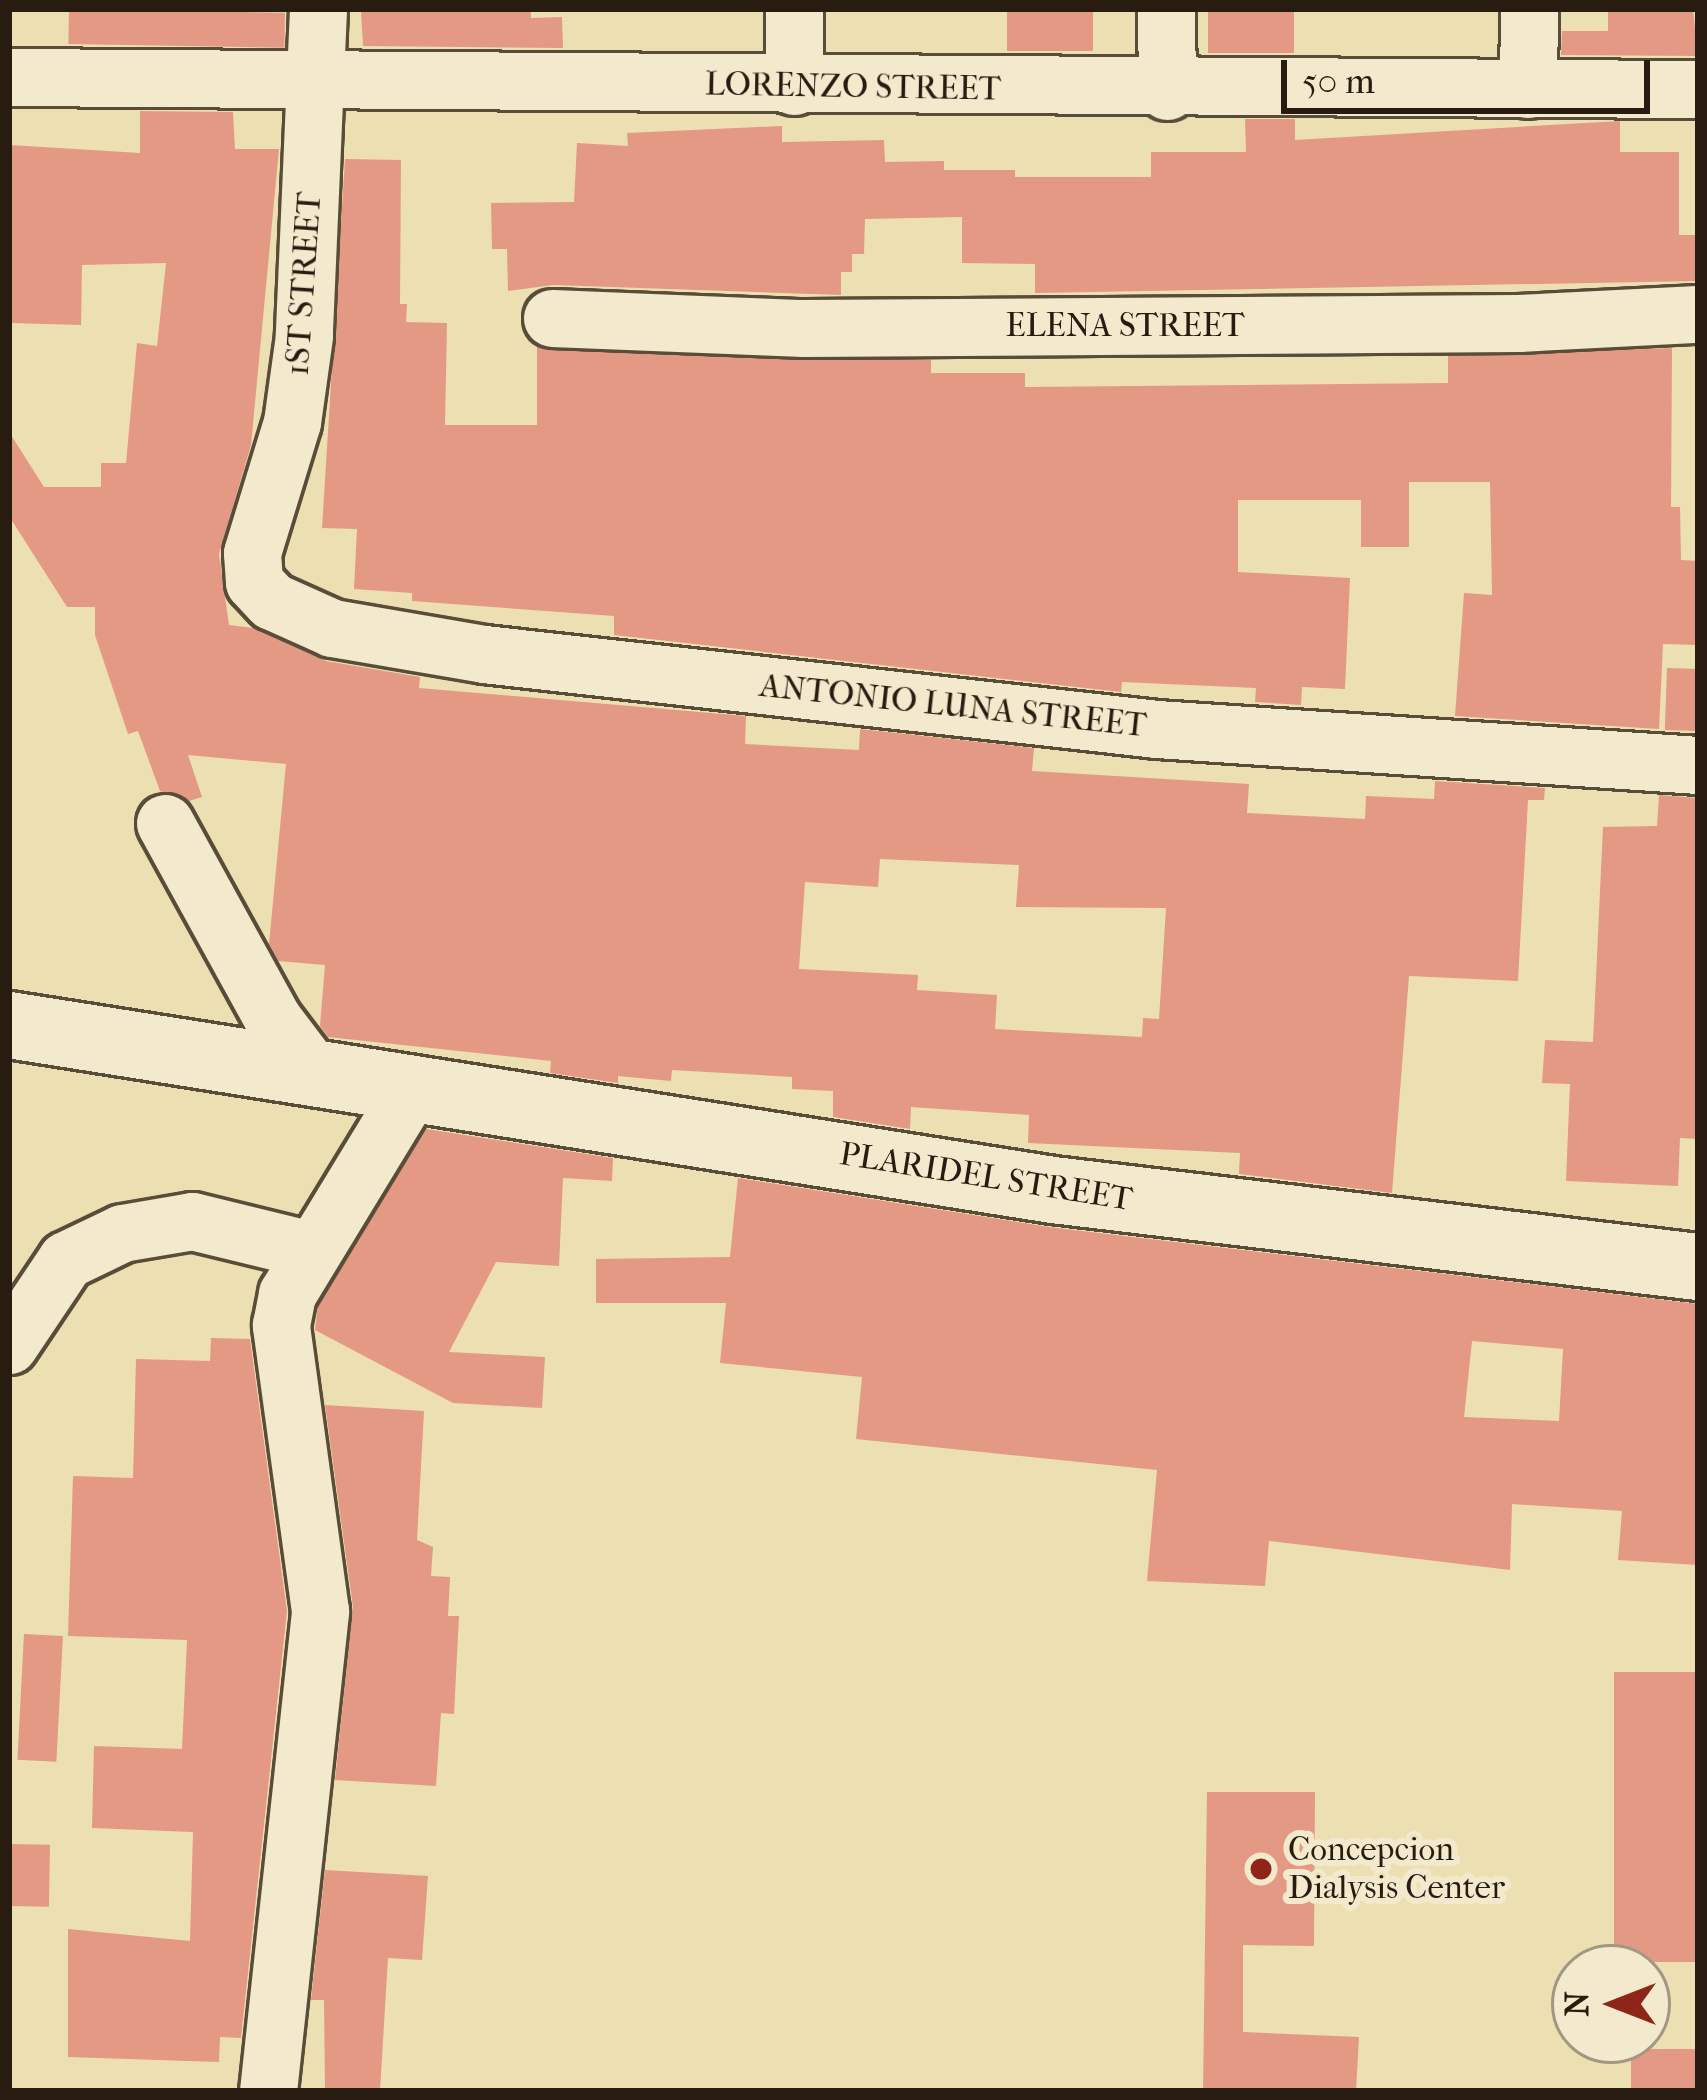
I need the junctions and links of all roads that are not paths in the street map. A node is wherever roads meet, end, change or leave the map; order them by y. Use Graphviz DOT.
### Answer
graph roads {
  1 [pos="318,9"];
  2 [pos="794,9"];
  3 [pos="1166,9"];
  4 [pos="1528,9"];
  5 [pos="9,77"];
  6 [pos="317,83"];
  7 [pos="794,86"];
  8 [pos="1528,89"];
  9 [pos="1698,89"];
  10 [pos="1167,91"];
  11 [pos="1698,314"];
  12 [pos="552,317"];
  13 [pos="252,553"];
  14 [pos="1698,765"];
  15 [pos="165,823"];
  16 [pos="9,1024"];
  17 [pos="294,1066"];
  18 [pos="414,1085"];
  19 [pos="311,1250"];
  20 [pos="1698,1268"];
  21 [pos="9,1345"];
  22 [pos="268,2091"];
  1 -- 6 [label="street, 1ST STREET"];
  2 -- 7 [label="street"];
  3 -- 10 [label="street"];
  4 -- 8 [label="street"];
  5 -- 6 [label="street, LORENZO STREET"];
  6 -- 7 [label="street, LORENZO STREET"];
  6 -- 13 [label="street, 1ST STREET"];
  7 -- 10 [label="street, LORENZO STREET"];
  8 -- 9 [label="street, LORENZO STREET"];
  8 -- 10 [label="street, LORENZO STREET"];
  11 -- 12 [label="street, ELENA STREET"];
  13 -- 14 [label="street, ANTONIO LUNA STREET"];
  15 -- 17 [label="street"];
  16 -- 17 [label="street, PLARIDEL STREET"];
  17 -- 18 [label="street, PLARIDEL STREET"];
  18 -- 19 [label="street"];
  18 -- 20 [label="street, PLARIDEL STREET"];
  19 -- 21 [label="street"];
  19 -- 22 [label="street"];
}
